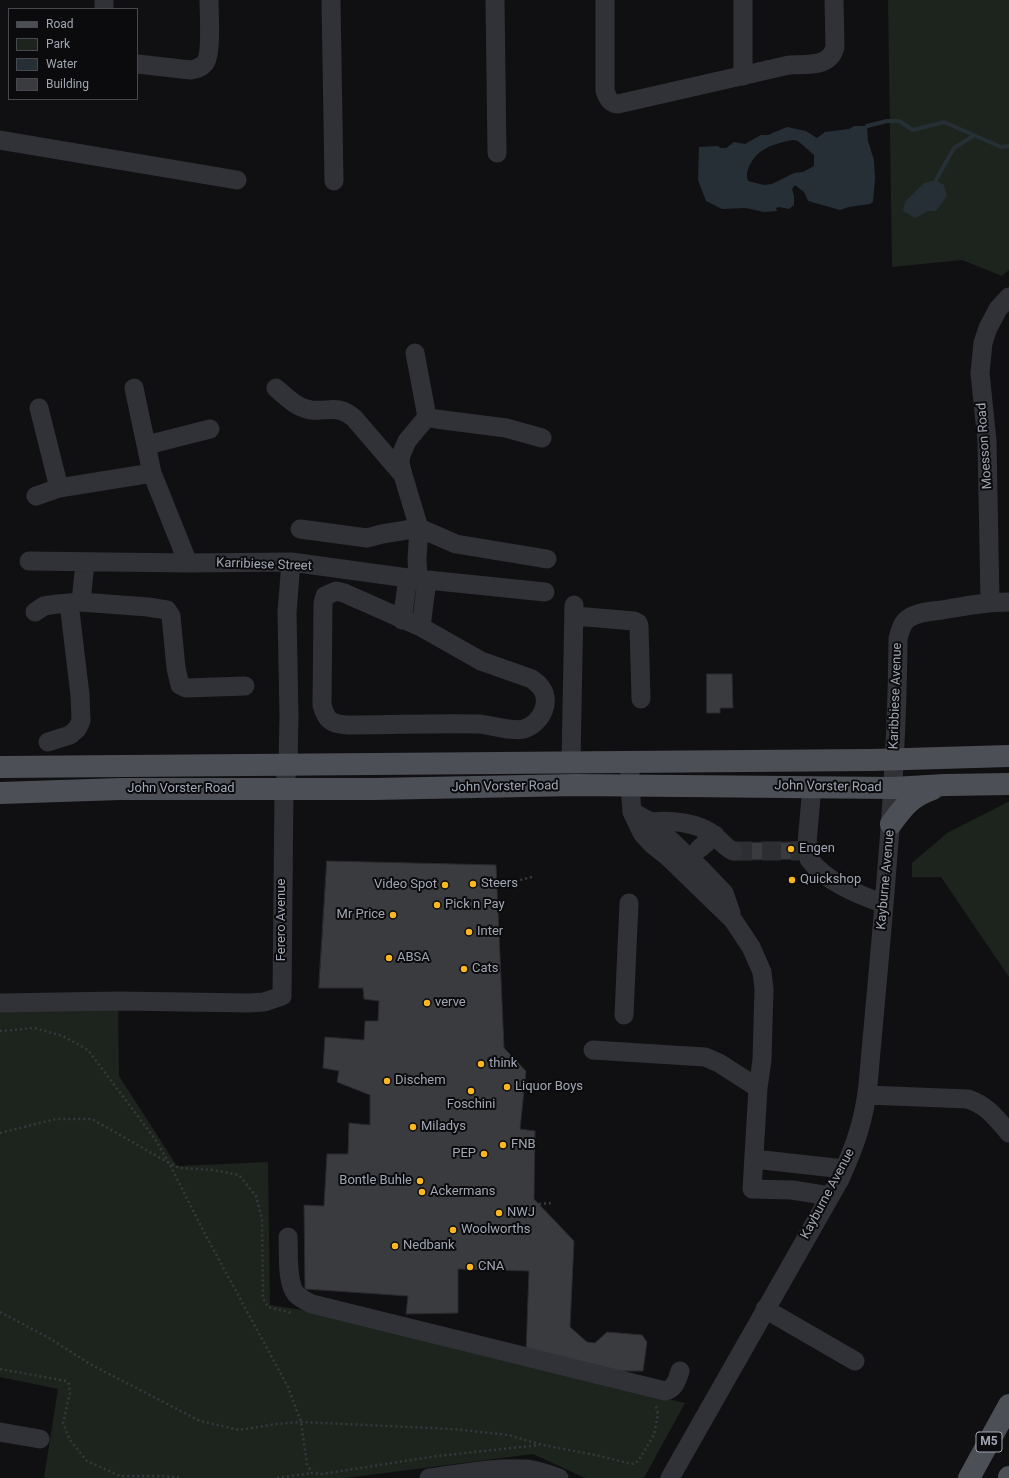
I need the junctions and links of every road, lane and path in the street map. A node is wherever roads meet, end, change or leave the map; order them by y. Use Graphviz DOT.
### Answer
graph roads {
  1 [pos="209,0"];
  2 [pos="331,0"];
  3 [pos="495,0"];
  4 [pos="604,0"];
  5 [pos="743,0"];
  6 [pos="834,0"];
  7 [pos="138,64"];
  8 [pos="743,76"];
  9 [pos="0,140"];
  10 [pos="497,153"];
  11 [pos="237,180"];
  12 [pos="334,181"];
  13 [pos="1009,297"];
  14 [pos="415,353"];
  15 [pos="134,388"];
  16 [pos="276,388"];
  17 [pos="39,408"];
  18 [pos="427,417"];
  19 [pos="210,429"];
  20 [pos="542,438"];
  21 [pos="146,445"];
  22 [pos="152,473"];
  23 [pos="403,475"];
  24 [pos="59,488"];
  25 [pos="36,496"];
  26 [pos="420,528"];
  27 [pos="300,529"];
  28 [pos="547,559"];
  29 [pos="29,560"];
  30 [pos="85,562"];
  31 [pos="292,562"];
  32 [pos="188,563"];
  33 [pos="418,579"];
  34 [pos="545,592"];
  35 [pos="75,602"];
  36 [pos="1000,602"];
  37 [pos="35,612"];
  38 [pos="402,620"];
  39 [pos="421,627"];
  40 [pos="245,686"];
  41 [pos="641,699"];
  42 [pos="48,742"];
  43 [pos="1009,746"];
  44 [pos="1009,756"];
  45 [pos="959,757"];
  46 [pos="894,759"];
  47 [pos="571,762"];
  48 [pos="630,762"];
  49 [pos="288,765"];
  50 [pos="0,767"];
  51 [pos="945,784"];
  52 [pos="1009,784"];
  53 [pos="630,786"];
  54 [pos="812,786"];
  55 [pos="284,788"];
  56 [pos="893,788"];
  57 [pos="0,793"];
  58 [pos="632,812"];
  59 [pos="651,822"];
  60 [pos="891,824"];
  61 [pos="715,835"];
  62 [pos="670,840"];
  63 [pos="699,849"];
  64 [pos="733,851"];
  65 [pos="532,877"];
  66 [pos="496,886"];
  67 [pos="724,893"];
  68 [pos="629,902"];
  69 [pos="884,904"];
  70 [pos="733,920"];
  71 [pos="0,1003"];
  72 [pos="624,1015"];
  73 [pos="593,1050"];
  74 [pos="758,1088"];
  75 [pos="867,1095"];
  76 [pos="0,1133"];
  77 [pos="1009,1133"];
  78 [pos="754,1159"];
  79 [pos="844,1169"];
  80 [pos="830,1196"];
  81 [pos="551,1203"];
  82 [pos="539,1204"];
  83 [pos="288,1237"];
  84 [pos="765,1310"];
  85 [pos="855,1361"];
  86 [pos="0,1369"];
  87 [pos="680,1371"];
  88 [pos="1009,1405"];
  89 [pos="0,1432"];
  90 [pos="40,1439"];
  91 [pos="543,1445"];
  92 [pos="312,1473"];
  93 [pos="181,1478"];
  94 [pos="276,1478"];
  95 [pos="430,1478"];
  96 [pos="559,1478"];
  97 [pos="670,1478"];
  98 [pos="969,1478"];
  1 -- 7 [label="street"];
  2 -- 12 [label="street"];
  3 -- 10 [label="street"];
  4 -- 8 [label="street"];
  5 -- 8 [label="street"];
  6 -- 8 [label="street"];
  9 -- 11 [label="street"];
  13 -- 36 [label="street, Moesson Road"];
  14 -- 18 [label="street"];
  15 -- 21 [label="street"];
  16 -- 23 [label="street"];
  17 -- 24 [label="street"];
  18 -- 20 [label="street"];
  18 -- 23 [label="street"];
  19 -- 21 [label="street"];
  21 -- 22 [label="street"];
  22 -- 24 [label="street"];
  22 -- 32 [label="street"];
  23 -- 26 [label="street"];
  24 -- 25 [label="street"];
  26 -- 27 [label="street"];
  26 -- 28 [label="street"];
  26 -- 33 [label="street"];
  29 -- 30 [label="street, Karribiese Street"];
  30 -- 32 [label="street, Karribiese Street"];
  30 -- 35 [label="street"];
  31 -- 32 [label="street, Karribiese Street"];
  31 -- 33 [label="street, Karribiese Street"];
  31 -- 49 [label="street, Ferero Avenue"];
  33 -- 34 [label="street, Karribiese Street"];
  33 -- 38 [label="street"];
  33 -- 39 [label="street"];
  35 -- 37 [label="street"];
  35 -- 40 [label="street"];
  35 -- 42 [label="street"];
  36 -- 46 [label="street, Karibbiese Avenue"];
  38 -- 39 [label="street"];
  38 -- 39 [label="street"];
  41 -- 47 [label="street"];
  43 -- 45 [label="street"];
  44 -- 45 [label="main road, John Vorster Road"];
  45 -- 46 [label="main road, John Vorster Road"];
  46 -- 48 [label="main road, John Vorster Road"];
  46 -- 56 [label="street, Kayburne Avenue"];
  47 -- 48 [label="main road, John Vorster Road"];
  47 -- 49 [label="main road, John Vorster Road"];
  48 -- 53 [label="street"];
  49 -- 50 [label="main road, John Vorster Road"];
  49 -- 55 [label="street, Ferero Avenue"];
  51 -- 52 [label="main road, John Vorster Road"];
  51 -- 56 [label="main road, John Vorster Road"];
  51 -- 60 [label="main road"];
  53 -- 54 [label="main road, John Vorster Road"];
  53 -- 55 [label="main road, John Vorster Road"];
  53 -- 58 [label="street"];
  54 -- 56 [label="main road, John Vorster Road"];
  54 -- 69 [label="street"];
  55 -- 57 [label="main road, John Vorster Road"];
  55 -- 71 [label="street, Ferero Avenue"];
  56 -- 60 [label="street, Kayburne Avenue"];
  58 -- 59 [label="street"];
  58 -- 70 [label="street"];
  59 -- 61 [label="street"];
  59 -- 62 [label="street"];
  60 -- 69 [label="street, Kayburne Avenue"];
  61 -- 63 [label="street"];
  61 -- 64 [label="street"];
  62 -- 63 [label="street"];
  62 -- 67 [label="street"];
  63 -- 67 [label="street"];
  65 -- 66 [label="path"];
  67 -- 70 [label="street"];
  68 -- 72 [label="street"];
  69 -- 75 [label="street, Kayburne Avenue"];
  70 -- 74 [label="street"];
  73 -- 74 [label="street"];
  74 -- 78 [label="street"];
  75 -- 77 [label="street"];
  75 -- 79 [label="street, Kayburne Avenue"];
  76 -- 92 [label="path"];
  78 -- 79 [label="street"];
  78 -- 80 [label="street"];
  79 -- 80 [label="street, Kayburne Avenue"];
  80 -- 84 [label="street, Kayburne Avenue"];
  81 -- 82 [label="path"];
  83 -- 87 [label="street"];
  84 -- 85 [label="street"];
  84 -- 97 [label="street, Kayburne Avenue"];
  86 -- 93 [label="path"];
  88 -- 98 [label="main road, M5"];
  89 -- 90 [label="street"];
  91 -- 92 [label="path"];
  92 -- 94 [label="path"];
  95 -- 96 [label="street"];
}
